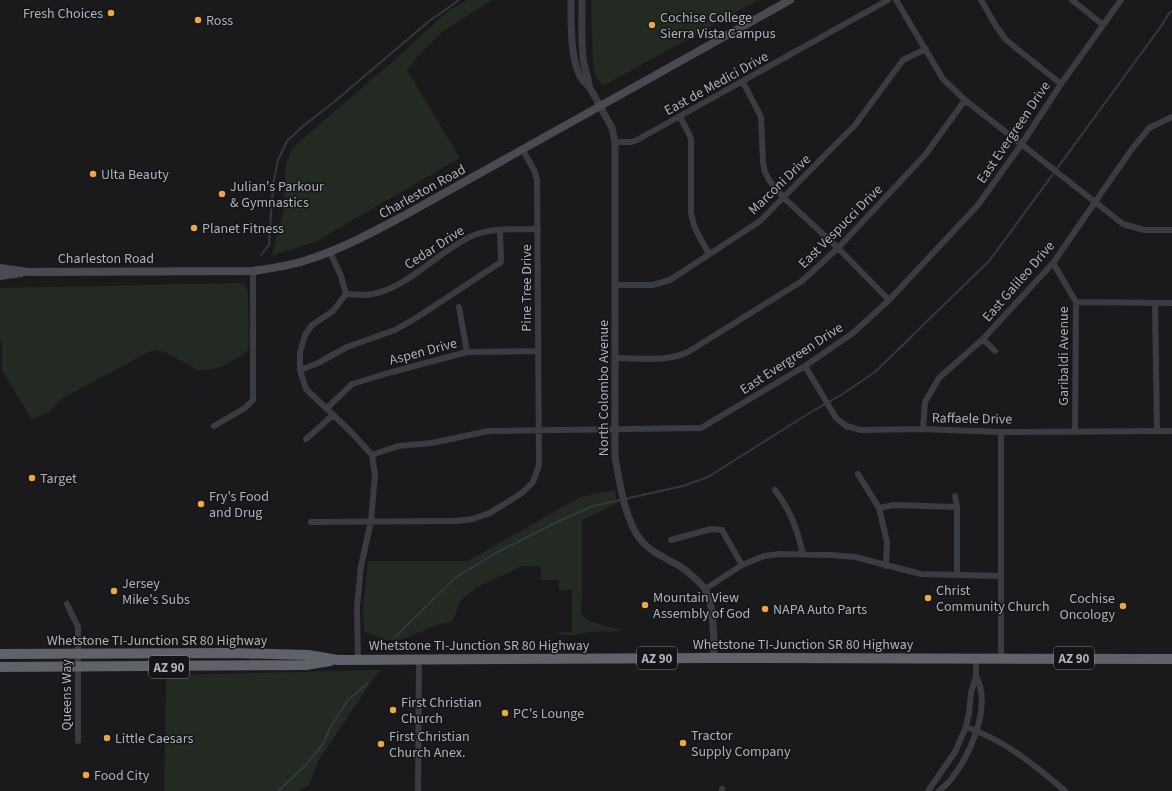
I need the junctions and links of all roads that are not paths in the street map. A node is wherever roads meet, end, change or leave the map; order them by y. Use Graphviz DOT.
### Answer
graph roads {
  1 [pos="571,0"];
  2 [pos="582,0"];
  3 [pos="790,0"];
  4 [pos="888,0"];
  5 [pos="896,0"];
  6 [pos="981,0"];
  7 [pos="1072,0"];
  8 [pos="1121,0"];
  9 [pos="1103,25"];
  10 [pos="926,49"];
  11 [pos="743,82"];
  12 [pos="1061,84"];
  13 [pos="589,86"];
  14 [pos="965,100"];
  15 [pos="599,106"];
  16 [pos="680,117"];
  17 [pos="1172,117"];
  18 [pos="615,142"];
  19 [pos="1021,145"];
  20 [pos="522,150"];
  21 [pos="784,198"];
  22 [pos="1095,201"];
  23 [pos="538,229"];
  24 [pos="500,230"];
  25 [pos="1172,230"];
  26 [pos="838,248"];
  27 [pos="330,252"];
  28 [pos="709,254"];
  29 [pos="1053,264"];
  30 [pos="0,268"];
  31 [pos="253,271"];
  32 [pos="28,272"];
  33 [pos="0,276"];
  34 [pos="615,285"];
  35 [pos="346,294"];
  36 [pos="889,300"];
  37 [pos="1076,302"];
  38 [pos="1155,303"];
  39 [pos="1172,303"];
  40 [pos="459,307"];
  41 [pos="983,339"];
  42 [pos="538,351"];
  43 [pos="995,351"];
  44 [pos="467,352"];
  45 [pos="615,358"];
  46 [pos="805,366"];
  47 [pos="300,370"];
  48 [pos="326,409"];
  49 [pos="333,415"];
  50 [pos="214,426"];
  51 [pos="539,429"];
  52 [pos="615,429"];
  53 [pos="923,429"];
  54 [pos="1075,431"];
  55 [pos="1157,431"];
  56 [pos="1172,431"];
  57 [pos="1001,432"];
  58 [pos="306,439"];
  59 [pos="372,455"];
  60 [pos="858,474"];
  61 [pos="775,490"];
  62 [pos="956,496"];
  63 [pos="957,507"];
  64 [pos="879,508"];
  65 [pos="371,521"];
  66 [pos="311,522"];
  67 [pos="671,540"];
  68 [pos="803,554"];
  69 [pos="742,565"];
  70 [pos="886,566"];
  71 [pos="957,575"];
  72 [pos="1001,576"];
  73 [pos="705,589"];
  74 [pos="67,604"];
  75 [pos="78,653"];
  76 [pos="0,654"];
  77 [pos="714,658"];
  78 [pos="976,658"];
  79 [pos="1001,658"];
  80 [pos="1172,659"];
  81 [pos="338,660"];
  82 [pos="358,660"];
  83 [pos="419,660"];
  84 [pos="0,667"];
  85 [pos="78,667"];
  86 [pos="976,676"];
  87 [pos="966,727"];
  88 [pos="976,731"];
  89 [pos="78,741"];
  90 [pos="418,791"];
  91 [pos="929,791"];
  92 [pos="939,791"];
  93 [pos="1065,791"];
  1 -- 13 [label="street, North Colombo Avenue"];
  2 -- 13 [label="street, North Colombo Avenue"];
  3 -- 15 [label="main road, Charleston Road"];
  4 -- 11 [label="street, East de Medici Drive"];
  5 -- 10 [label="street"];
  6 -- 12 [label="street"];
  7 -- 9 [label="street"];
  8 -- 9 [label="street, East Evergreen Drive"];
  9 -- 12 [label="street, East Evergreen Drive"];
  10 -- 14 [label="street"];
  10 -- 21 [label="street, Marconi Drive"];
  11 -- 16 [label="street, East de Medici Drive"];
  11 -- 21 [label="street"];
  12 -- 19 [label="street, East Evergreen Drive"];
  13 -- 15 [label="street, North Colombo Avenue"];
  14 -- 19 [label="street"];
  14 -- 26 [label="street, East Vespucci Drive"];
  15 -- 18 [label="street, North Colombo Avenue"];
  15 -- 20 [label="main road, Charleston Road"];
  16 -- 18 [label="street, East de Medici Drive"];
  16 -- 28 [label="street"];
  17 -- 22 [label="street, East Galileo Drive"];
  18 -- 34 [label="street, North Colombo Avenue"];
  19 -- 22 [label="street"];
  19 -- 36 [label="street, East Evergreen Drive"];
  20 -- 23 [label="street, Pine Tree Drive"];
  20 -- 27 [label="main road, Charleston Road"];
  21 -- 26 [label="street"];
  21 -- 28 [label="street, Marconi Drive"];
  22 -- 25 [label="street"];
  22 -- 29 [label="street, East Galileo Drive"];
  23 -- 24 [label="street, Cedar Drive"];
  23 -- 42 [label="street, Pine Tree Drive"];
  24 -- 35 [label="street, Cedar Drive"];
  24 -- 47 [label="street"];
  26 -- 36 [label="street"];
  26 -- 45 [label="street, East Vespucci Drive"];
  27 -- 31 [label="main road, Charleston Road"];
  27 -- 35 [label="street"];
  28 -- 34 [label="street, Marconi Drive"];
  29 -- 37 [label="street, Garibaldi Avenue"];
  29 -- 41 [label="street, East Galileo Drive"];
  30 -- 32 [label="main road, Charleston Road"];
  31 -- 32 [label="main road, Charleston Road"];
  31 -- 50 [label="street"];
  32 -- 33 [label="main road, Charleston Road"];
  34 -- 45 [label="street, North Colombo Avenue"];
  35 -- 47 [label="street"];
  36 -- 46 [label="street, East Evergreen Drive"];
  37 -- 38 [label="street"];
  37 -- 54 [label="street, Garibaldi Avenue"];
  38 -- 39 [label="street"];
  38 -- 55 [label="street"];
  40 -- 44 [label="street"];
  41 -- 43 [label="street"];
  41 -- 53 [label="street, East Galileo Drive"];
  42 -- 44 [label="street, Aspen Drive"];
  42 -- 51 [label="street, Pine Tree Drive"];
  44 -- 48 [label="street, Aspen Drive"];
  45 -- 52 [label="street, North Colombo Avenue"];
  46 -- 52 [label="street, East Evergreen Drive"];
  46 -- 53 [label="street, Raffaele Drive"];
  47 -- 48 [label="street"];
  48 -- 49 [label="street"];
  49 -- 58 [label="street"];
  49 -- 59 [label="street"];
  51 -- 52 [label="street, East Evergreen Drive"];
  51 -- 59 [label="street, East Evergreen Drive"];
  51 -- 65 [label="street, Pine Tree Drive"];
  52 -- 73 [label="street, North Colombo Avenue"];
  53 -- 57 [label="street, Raffaele Drive"];
  54 -- 55 [label="street, Raffaele Drive"];
  54 -- 57 [label="street, Raffaele Drive"];
  55 -- 56 [label="street, Raffaele Drive"];
  57 -- 72 [label="street"];
  59 -- 65 [label="street"];
  60 -- 64 [label="street"];
  61 -- 68 [label="street"];
  62 -- 63 [label="street"];
  63 -- 64 [label="street"];
  63 -- 71 [label="street"];
  64 -- 70 [label="street"];
  65 -- 66 [label="street"];
  65 -- 82 [label="street"];
  67 -- 69 [label="street"];
  68 -- 69 [label="street"];
  68 -- 70 [label="street"];
  69 -- 73 [label="street"];
  70 -- 71 [label="street"];
  71 -- 72 [label="street"];
  72 -- 79 [label="street"];
  73 -- 77 [label="street, North Colombo Avenue"];
  74 -- 75 [label="street, Queens Way"];
  75 -- 76 [label="highway, Whetstone TI-Junction SR 80 Highway / AZ 90"];
  75 -- 81 [label="highway, Whetstone TI-Junction SR 80 Highway / AZ 90"];
  75 -- 85 [label="street, Queens Way"];
  77 -- 78 [label="highway, Whetstone TI-Junction SR 80 Highway / AZ 90"];
  77 -- 83 [label="highway, Whetstone TI-Junction SR 80 Highway / AZ 90"];
  78 -- 79 [label="highway, Whetstone TI-Junction SR 80 Highway / AZ 90"];
  78 -- 86 [label="street"];
  79 -- 80 [label="highway, Whetstone TI-Junction SR 80 Highway / AZ 90"];
  81 -- 82 [label="highway, Whetstone TI-Junction SR 80 Highway / AZ 90"];
  81 -- 85 [label="highway, Whetstone TI-Junction SR 80 Highway / AZ 90"];
  82 -- 83 [label="highway, Whetstone TI-Junction SR 80 Highway / AZ 90"];
  83 -- 90 [label="street"];
  84 -- 85 [label="highway, Whetstone TI-Junction SR 80 Highway / AZ 90"];
  85 -- 89 [label="street, Queens Way"];
  86 -- 87 [label="street"];
  86 -- 88 [label="street"];
  87 -- 88 [label="street"];
  87 -- 91 [label="street"];
  88 -- 92 [label="street"];
  88 -- 93 [label="street"];
}
